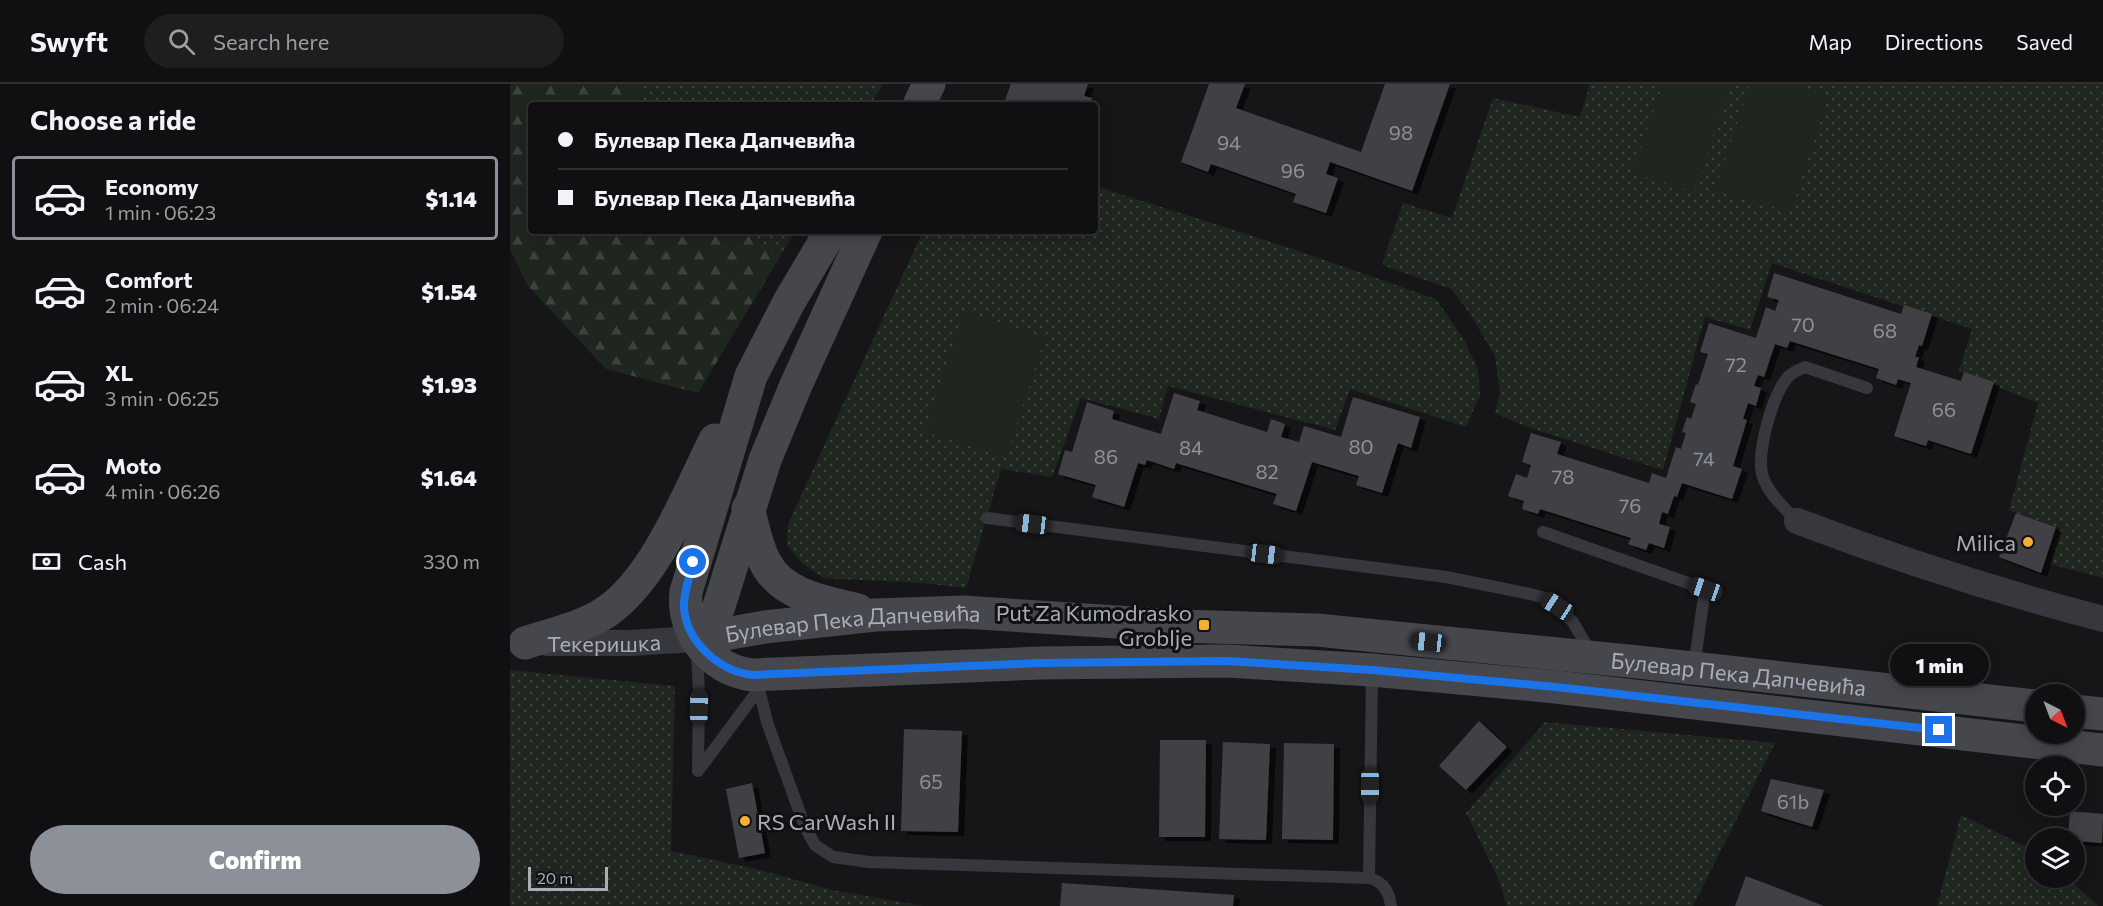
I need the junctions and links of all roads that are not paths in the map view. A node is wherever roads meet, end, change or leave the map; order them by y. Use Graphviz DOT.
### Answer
graph roads {
  1 [pos="929,84"];
  2 [pos="920,102"];
  3 [pos="829,234"];
  4 [pos="865,234"];
  5 [pos="751,376"];
  6 [pos="1867,388"];
  7 [pos="748,508"];
  8 [pos="987,518"];
  9 [pos="1797,521"];
  10 [pos="1543,532"];
  11 [pos="875,615"];
  12 [pos="2103,619"];
  13 [pos="696,639"];
  14 [pos="517,642"];
  15 [pos="1584,657"];
  16 [pos="1694,668"];
  17 [pos="1372,670"];
  18 [pos="765,681"];
  19 [pos="2025,705"];
  20 [pos="2085,712"];
  21 [pos="2103,714"];
  22 [pos="2103,750"];
  23 [pos="1369,878"];
  24 [pos="1391,906"];
  1 -- 2 [label="street"];
  3 -- 5 [label="street, Булевар Пека Дапчевића"];
  4 -- 7 [label="street, Булевар Пека Дапчевића"];
  5 -- 13 [label="street, Булевар Пека Дапчевића"];
  5 -- 14 [label="street"];
  6 -- 9 [label="lane"];
  7 -- 11 [label="street"];
  7 -- 13 [label="street, Булевар Пека Дапчевића"];
  8 -- 15 [label="lane, Булевар Пека Дапчевића"];
  9 -- 12 [label="street"];
  10 -- 16 [label="lane"];
  11 -- 13 [label="street, Булевар Пека Дапчевића"];
  11 -- 15 [label="street, Булевар Пека Дапчевића"];
  13 -- 14 [label="street, Текеришка"];
  13 -- 18 [label="street, Булевар Пека Дапчевића"];
  13 -- 18 [label="lane"];
  15 -- 16 [label="street, Булевар Пека Дапчевића"];
  16 -- 19 [label="street, Булевар Пека Дапчевића"];
  17 -- 18 [label="street, Булевар Пека Дапчевића"];
  17 -- 22 [label="street, Булевар Пека Дапчевића"];
  17 -- 23 [label="lane"];
  18 -- 23 [label="lane"];
  20 -- 21 [label="street"];
  23 -- 24 [label="lane"];
}
